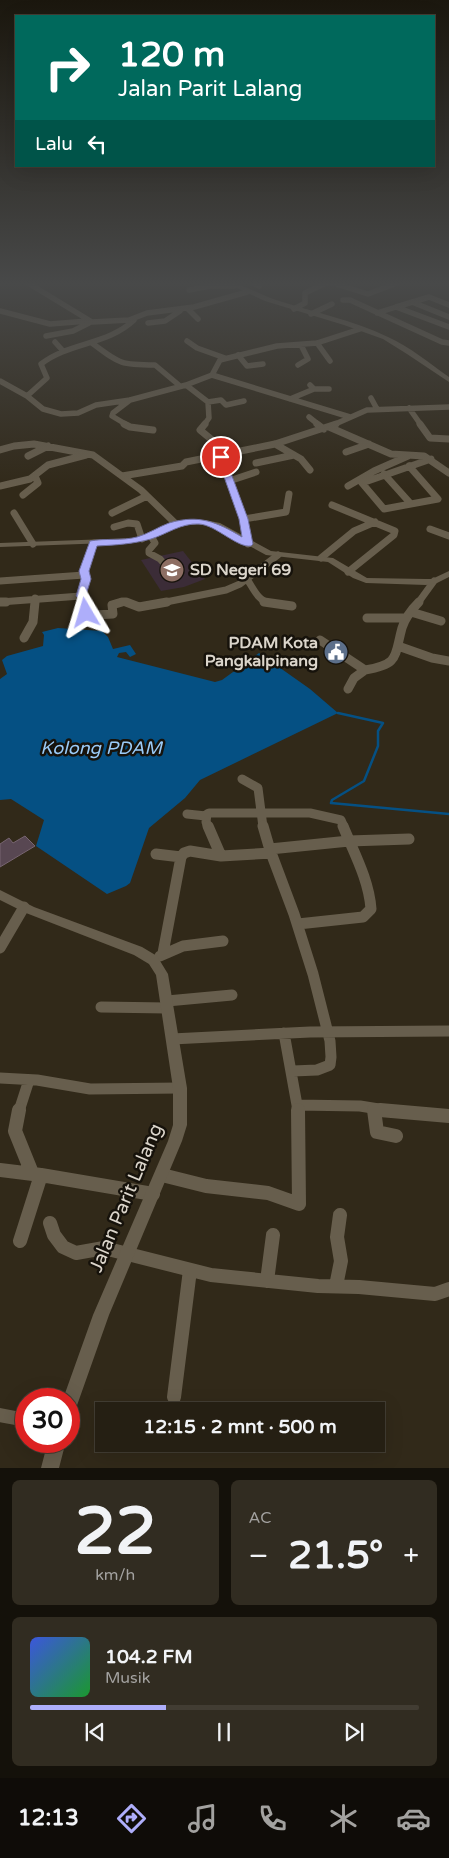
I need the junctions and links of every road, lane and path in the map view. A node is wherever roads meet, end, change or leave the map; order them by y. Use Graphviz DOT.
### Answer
graph roads {
  1 [pos="61,352"];
  2 [pos="103,352"];
  3 [pos="207,352"];
  4 [pos="250,352"];
  5 [pos="304,352"];
  6 [pos="323,352"];
  7 [pos="410,352"];
  8 [pos="238,354"];
  9 [pos="225,358"];
  10 [pos="330,361"];
  11 [pos="263,364"];
  12 [pos="298,366"];
  13 [pos="212,375"];
  14 [pos="449,380"];
  15 [pos="0,381"];
  16 [pos="183,385"];
  17 [pos="329,389"];
  18 [pos="27,396"];
  19 [pos="371,398"];
  20 [pos="290,399"];
  21 [pos="130,400"];
  22 [pos="244,401"];
  23 [pos="208,402"];
  24 [pos="449,406"];
  25 [pos="410,408"];
  26 [pos="377,409"];
  27 [pos="309,416"];
  28 [pos="350,418"];
  29 [pos="327,428"];
  30 [pos="153,430"];
  31 [pos="449,439"];
  32 [pos="274,444"];
  33 [pos="369,444"];
  34 [pos="48,446"];
  35 [pos="0,451"];
  36 [pos="346,452"];
  37 [pos="89,454"];
  38 [pos="294,455"];
  39 [pos="410,455"];
  40 [pos="28,456"];
  41 [pos="221,457"];
  42 [pos="431,460"];
  43 [pos="256,463"];
  44 [pos="409,466"];
  45 [pos="310,470"];
  46 [pos="256,472"];
  47 [pos="449,472"];
  48 [pos="384,474"];
  49 [pos="122,476"];
  50 [pos="32,478"];
  51 [pos="229,481"];
  52 [pos="0,486"];
  53 [pos="348,486"];
  54 [pos="25,494"];
  55 [pos="289,494"];
  56 [pos="147,496"];
  57 [pos="411,504"];
  58 [pos="332,505"];
  59 [pos="112,512"];
  60 [pos="14,513"];
  61 [pos="244,519"];
  62 [pos="375,522"];
  63 [pos="176,524"];
  64 [pos="114,527"];
  65 [pos="430,529"];
  66 [pos="449,536"];
  67 [pos="146,537"];
  68 [pos="94,543"];
  69 [pos="33,544"];
  70 [pos="248,544"];
  71 [pos="0,545"];
  72 [pos="278,555"];
  73 [pos="322,558"];
  74 [pos="168,568"];
  75 [pos="348,572"];
  76 [pos="449,574"];
  77 [pos="84,575"];
  78 [pos="247,578"];
  79 [pos="0,581"];
  80 [pos="434,581"];
  81 [pos="81,596"];
  82 [pos="35,598"];
  83 [pos="0,602"];
  84 [pos="292,606"];
  85 [pos="409,615"];
  86 [pos="367,618"];
  87 [pos="441,621"];
  88 [pos="24,638"];
  89 [pos="320,640"];
  90 [pos="398,646"];
  91 [pos="449,661"];
  92 [pos="365,670"];
  93 [pos="348,689"];
  94 [pos="242,779"];
  95 [pos="262,812"];
  96 [pos="186,814"];
  97 [pos="206,816"];
  98 [pos="409,839"];
  99 [pos="349,841"];
  100 [pos="271,851"];
  101 [pos="156,854"];
  102 [pos="221,856"];
  103 [pos="181,857"];
  104 [pos="0,895"];
  105 [pos="24,907"];
  106 [pos="298,924"];
  107 [pos="223,941"];
  108 [pos="0,948"];
  109 [pos="158,957"];
  110 [pos="232,995"];
  111 [pos="167,1004"];
  112 [pos="101,1007"];
  113 [pos="328,1031"];
  114 [pos="449,1031"];
  115 [pos="284,1033"];
  116 [pos="172,1038"];
  117 [pos="293,1071"];
  118 [pos="0,1078"];
  119 [pos="29,1080"];
  120 [pos="180,1088"];
  121 [pos="297,1105"];
  122 [pos="374,1109"];
  123 [pos="449,1116"];
  124 [pos="396,1136"];
  125 [pos="0,1170"];
  126 [pos="37,1174"];
  127 [pos="162,1175"];
  128 [pos="153,1194"];
  129 [pos="340,1215"];
  130 [pos="50,1223"];
  131 [pos="273,1235"];
  132 [pos="20,1241"];
  133 [pos="126,1253"];
  134 [pos="190,1270"];
  135 [pos="267,1281"];
  136 [pos="336,1286"];
  137 [pos="449,1289"];
  138 [pos="75,1388"];
  139 [pos="174,1397"];
  140 [pos="0,1415"];
  141 [pos="15,1418"];
  142 [pos="54,1453"];
  143 [pos="50,1468"];
  1 -- 18 [label="street"];
  2 -- 16 [label="street"];
  3 -- 9 [label="street"];
  4 -- 8 [label="street"];
  5 -- 12 [label="street"];
  6 -- 10 [label="street"];
  7 -- 14 [label="main road"];
  8 -- 9 [label="street"];
  8 -- 11 [label="street"];
  9 -- 13 [label="street"];
  13 -- 16 [label="street"];
  13 -- 20 [label="street"];
  15 -- 18 [label="street"];
  16 -- 21 [label="street"];
  16 -- 23 [label="street"];
  17 -- 20 [label="street"];
  18 -- 21 [label="street"];
  19 -- 26 [label="street"];
  20 -- 28 [label="street"];
  21 -- 30 [label="street"];
  22 -- 23 [label="street"];
  23 -- 41 [label="street"];
  24 -- 25 [label="street"];
  25 -- 26 [label="street"];
  25 -- 31 [label="street"];
  26 -- 28 [label="street"];
  27 -- 29 [label="street"];
  28 -- 29 [label="street"];
  29 -- 32 [label="street"];
  29 -- 33 [label="street"];
  32 -- 38 [label="street"];
  32 -- 41 [label="street"];
  33 -- 36 [label="street"];
  33 -- 39 [label="street"];
  34 -- 35 [label="street"];
  34 -- 37 [label="street"];
  34 -- 40 [label="street"];
  37 -- 49 [label="street"];
  37 -- 50 [label="street"];
  38 -- 43 [label="street"];
  38 -- 45 [label="street"];
  39 -- 42 [label="street"];
  39 -- 53 [label="street"];
  41 -- 49 [label="street"];
  41 -- 51 [label="street"];
  42 -- 44 [label="street"];
  42 -- 47 [label="street"];
  44 -- 48 [label="street"];
  44 -- 57 [label="street"];
  46 -- 51 [label="street"];
  48 -- 57 [label="street"];
  48 -- 57 [label="street"];
  49 -- 56 [label="street"];
  50 -- 52 [label="street"];
  50 -- 54 [label="street"];
  51 -- 61 [label="street"];
  55 -- 61 [label="street"];
  56 -- 59 [label="street"];
  56 -- 63 [label="street"];
  58 -- 62 [label="street"];
  60 -- 69 [label="street"];
  61 -- 70 [label="street"];
  62 -- 73 [label="street"];
  62 -- 75 [label="street"];
  63 -- 67 [label="street"];
  63 -- 70 [label="street"];
  64 -- 67 [label="street"];
  65 -- 66 [label="street"];
  67 -- 68 [label="street"];
  67 -- 74 [label="street"];
  68 -- 69 [label="street"];
  68 -- 77 [label="street"];
  69 -- 71 [label="street"];
  70 -- 72 [label="street"];
  72 -- 73 [label="street"];
  72 -- 78 [label="street"];
  73 -- 75 [label="street"];
  75 -- 80 [label="street"];
  76 -- 80 [label="street"];
  77 -- 79 [label="street"];
  77 -- 81 [label="street"];
  78 -- 81 [label="street"];
  78 -- 84 [label="street"];
  80 -- 85 [label="street"];
  81 -- 82 [label="street"];
  82 -- 83 [label="street"];
  82 -- 88 [label="street"];
  85 -- 86 [label="street"];
  85 -- 87 [label="street"];
  85 -- 90 [label="street"];
  89 -- 92 [label="street"];
  90 -- 91 [label="street"];
  90 -- 92 [label="street"];
  92 -- 93 [label="street"];
  94 -- 95 [label="street"];
  95 -- 97 [label="street"];
  95 -- 99 [label="street"];
  95 -- 100 [label="street"];
  96 -- 97 [label="street"];
  97 -- 102 [label="street"];
  98 -- 99 [label="street"];
  99 -- 100 [label="street"];
  99 -- 106 [label="street"];
  100 -- 102 [label="street"];
  100 -- 106 [label="street"];
  101 -- 103 [label="street"];
  102 -- 103 [label="street"];
  103 -- 109 [label="street"];
  104 -- 105 [label="street"];
  105 -- 108 [label="street"];
  105 -- 109 [label="street"];
  106 -- 113 [label="street"];
  107 -- 109 [label="street"];
  109 -- 111 [label="street, Jalan Parit Lalang"];
  110 -- 111 [label="street"];
  111 -- 112 [label="street"];
  111 -- 116 [label="street, Jalan Parit Lalang"];
  113 -- 114 [label="street"];
  113 -- 115 [label="street"];
  113 -- 117 [label="street"];
  115 -- 116 [label="street"];
  115 -- 117 [label="street"];
  116 -- 120 [label="street, Jalan Parit Lalang"];
  117 -- 121 [label="street"];
  118 -- 119 [label="street"];
  119 -- 120 [label="street"];
  119 -- 126 [label="street"];
  120 -- 127 [label="street, Jalan Parit Lalang"];
  121 -- 122 [label="street"];
  121 -- 127 [label="street"];
  122 -- 123 [label="street"];
  122 -- 124 [label="street"];
  125 -- 126 [label="street"];
  126 -- 128 [label="street"];
  126 -- 132 [label="street"];
  127 -- 128 [label="street, Jalan Parit Lalang"];
  128 -- 133 [label="street, Jalan Parit Lalang"];
  129 -- 136 [label="street"];
  130 -- 133 [label="street"];
  131 -- 135 [label="street"];
  133 -- 134 [label="street"];
  133 -- 138 [label="street, Jalan Parit Lalang"];
  134 -- 135 [label="street"];
  134 -- 139 [label="street"];
  135 -- 136 [label="street"];
  136 -- 137 [label="street"];
  140 -- 141 [label="street"];
  142 -- 143 [label="street"];
}
